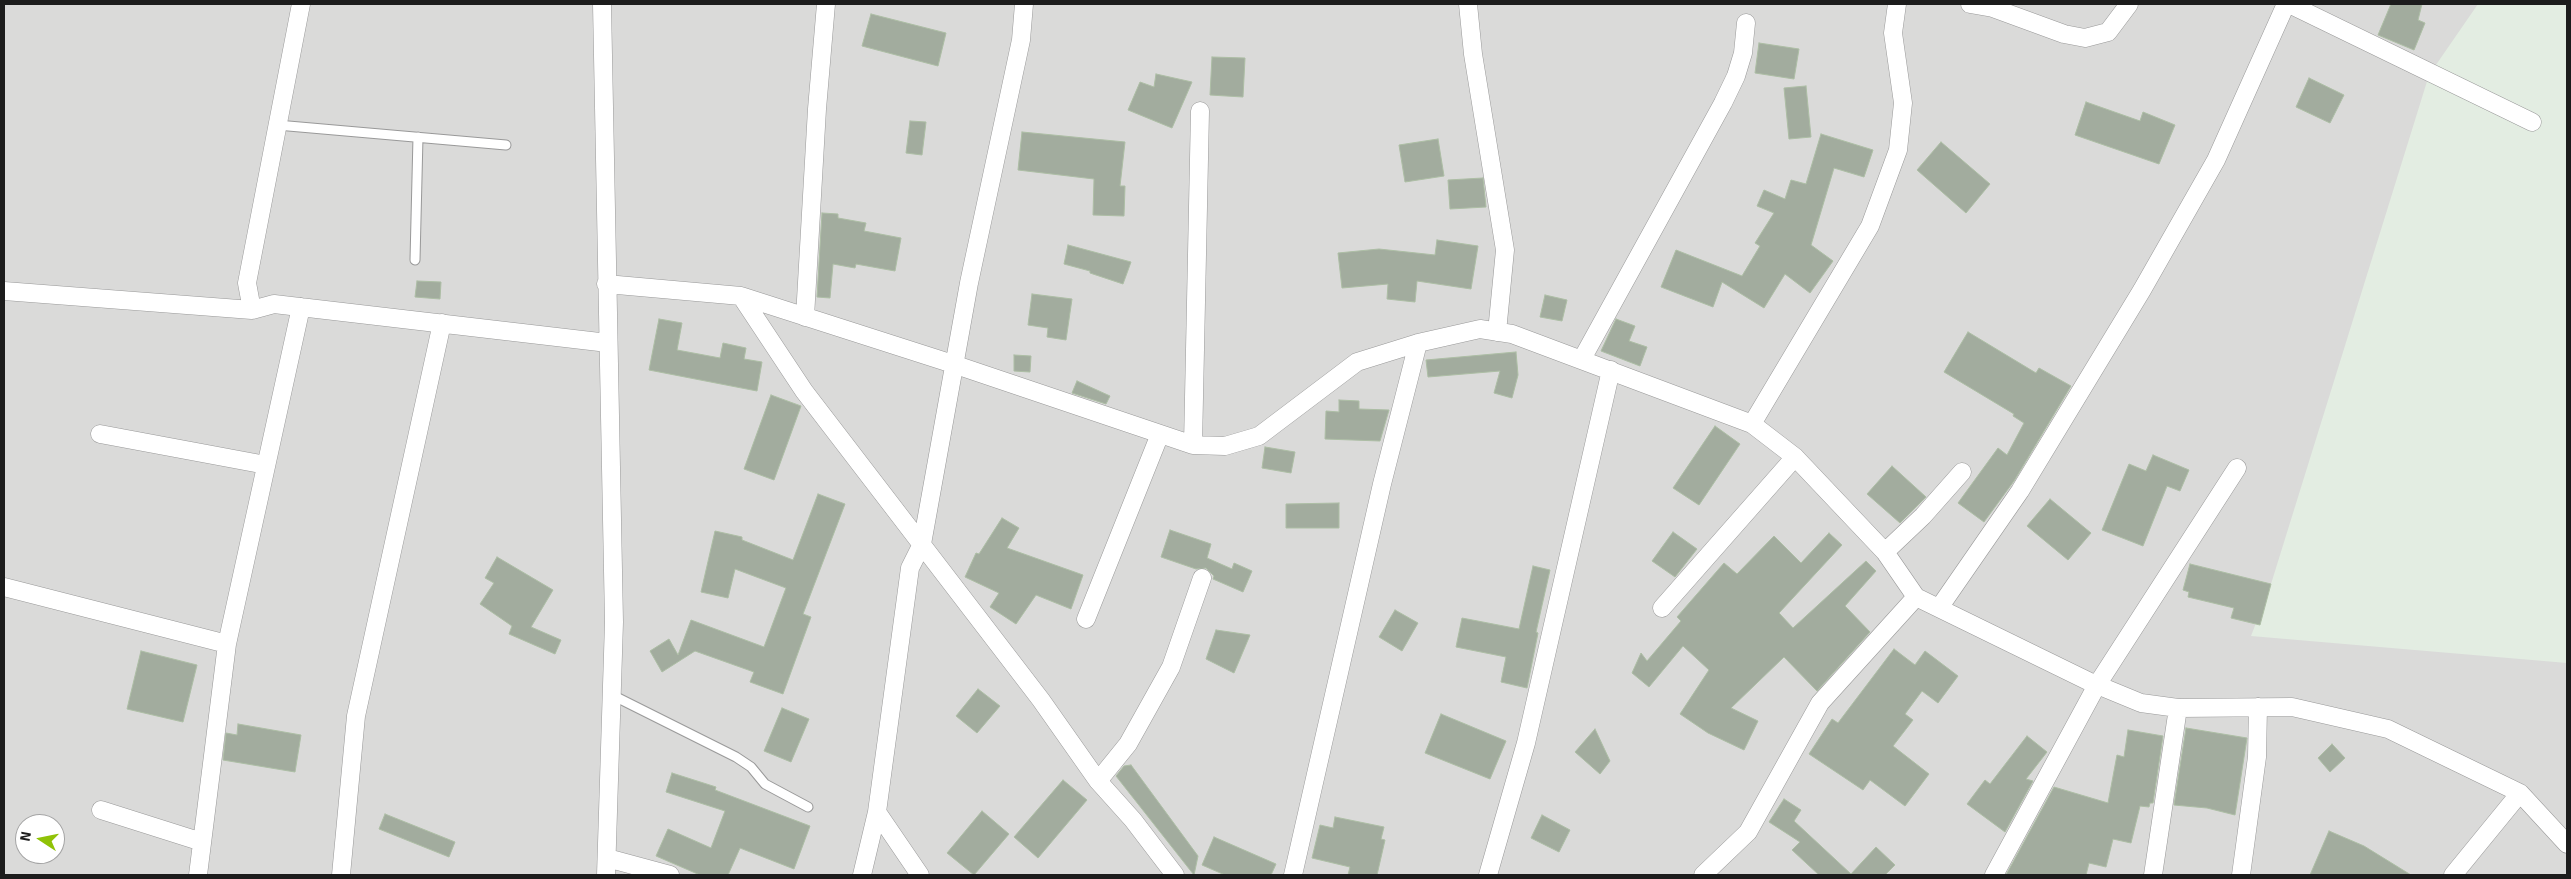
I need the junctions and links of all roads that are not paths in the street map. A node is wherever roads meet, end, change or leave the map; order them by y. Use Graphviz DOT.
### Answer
graph roads {
  1 [pos="301,4"];
  2 [pos="602,4"];
  3 [pos="826,4"];
  4 [pos="1024,4"];
  5 [pos="1468,4"];
  6 [pos="1897,4"];
  7 [pos="1970,4"];
  8 [pos="2129,4"];
  9 [pos="2288,4"];
  10 [pos="1746,23"];
  11 [pos="1200,112"];
  12 [pos="2532,122"];
  13 [pos="277,125"];
  14 [pos="418,137"];
  15 [pos="506,146"];
  16 [pos="414,260"];
  17 [pos="606,284"];
  18 [pos="4,291"];
  19 [pos="741,296"];
  20 [pos="300,307"];
  21 [pos="252,310"];
  22 [pos="805,317"];
  23 [pos="442,323"];
  24 [pos="1497,332"];
  25 [pos="608,343"];
  26 [pos="1418,343"];
  27 [pos="1582,360"];
  28 [pos="953,364"];
  29 [pos="1611,370"];
  30 [pos="1752,424"];
  31 [pos="100,434"];
  32 [pos="1160,434"];
  33 [pos="1193,445"];
  34 [pos="1794,457"];
  35 [pos="266,465"];
  36 [pos="2237,468"];
  37 [pos="1962,472"];
  38 [pos="922,544"];
  39 [pos="1885,552"];
  40 [pos="1202,578"];
  41 [pos="4,588"];
  42 [pos="1916,597"];
  43 [pos="1662,608"];
  44 [pos="1939,608"];
  45 [pos="1086,619"];
  46 [pos="227,644"];
  47 [pos="2097,685"];
  48 [pos="612,695"];
  49 [pos="2258,707"];
  50 [pos="2178,708"];
  51 [pos="1098,781"];
  52 [pos="2520,793"];
  53 [pos="808,807"];
  54 [pos="101,810"];
  55 [pos="877,812"];
  56 [pos="202,842"];
  57 [pos="2567,844"];
  58 [pos="607,867"];
  59 [pos="198,875"];
  60 [pos="341,875"];
  61 [pos="670,875"];
  62 [pos="862,875"];
  63 [pos="920,875"];
  64 [pos="1175,875"];
  65 [pos="1294,875"];
  66 [pos="1488,875"];
  67 [pos="1703,875"];
  68 [pos="1994,875"];
  69 [pos="2153,875"];
  70 [pos="2240,875"];
  71 [pos="2453,875"];
  1 -- 13 [label="street"];
  2 -- 17 [label="street"];
  3 -- 22 [label="street"];
  4 -- 28 [label="street"];
  5 -- 24 [label="street"];
  6 -- 30 [label="street"];
  7 -- 8 [label="street"];
  9 -- 12 [label="street"];
  9 -- 44 [label="street"];
  10 -- 27 [label="street"];
  11 -- 33 [label="street"];
  13 -- 14 [label="lane"];
  13 -- 21 [label="street"];
  14 -- 15 [label="lane"];
  14 -- 16 [label="lane"];
  17 -- 19 [label="street"];
  17 -- 25 [label="street"];
  18 -- 21 [label="street"];
  19 -- 22 [label="street"];
  19 -- 38 [label="street"];
  20 -- 21 [label="street"];
  20 -- 23 [label="street"];
  20 -- 35 [label="street"];
  22 -- 28 [label="street"];
  23 -- 25 [label="street"];
  23 -- 60 [label="street"];
  24 -- 26 [label="street"];
  24 -- 27 [label="street"];
  25 -- 48 [label="street"];
  26 -- 33 [label="street"];
  26 -- 65 [label="street"];
  27 -- 29 [label="street"];
  28 -- 32 [label="street"];
  28 -- 38 [label="street"];
  29 -- 30 [label="street"];
  29 -- 66 [label="street"];
  30 -- 34 [label="street"];
  31 -- 35 [label="street"];
  32 -- 33 [label="street"];
  32 -- 45 [label="street"];
  34 -- 39 [label="street"];
  34 -- 43 [label="street"];
  35 -- 46 [label="street"];
  36 -- 47 [label="street"];
  37 -- 39 [label="street"];
  38 -- 51 [label="street"];
  38 -- 55 [label="street"];
  39 -- 42 [label="street"];
  40 -- 51 [label="street"];
  41 -- 46 [label="street"];
  42 -- 44 [label="street"];
  42 -- 67 [label="street"];
  44 -- 47 [label="street"];
  46 -- 56 [label="street"];
  47 -- 50 [label="street"];
  47 -- 68 [label="street"];
  48 -- 53 [label="lane"];
  48 -- 58 [label="street"];
  49 -- 50 [label="street"];
  49 -- 52 [label="street"];
  49 -- 70 [label="street"];
  50 -- 69 [label="street"];
  51 -- 64 [label="street"];
  52 -- 57 [label="street"];
  52 -- 71 [label="street"];
  54 -- 56 [label="street"];
  55 -- 62 [label="street"];
  55 -- 63 [label="street"];
  56 -- 59 [label="street"];
  58 -- 61 [label="street"];
}
